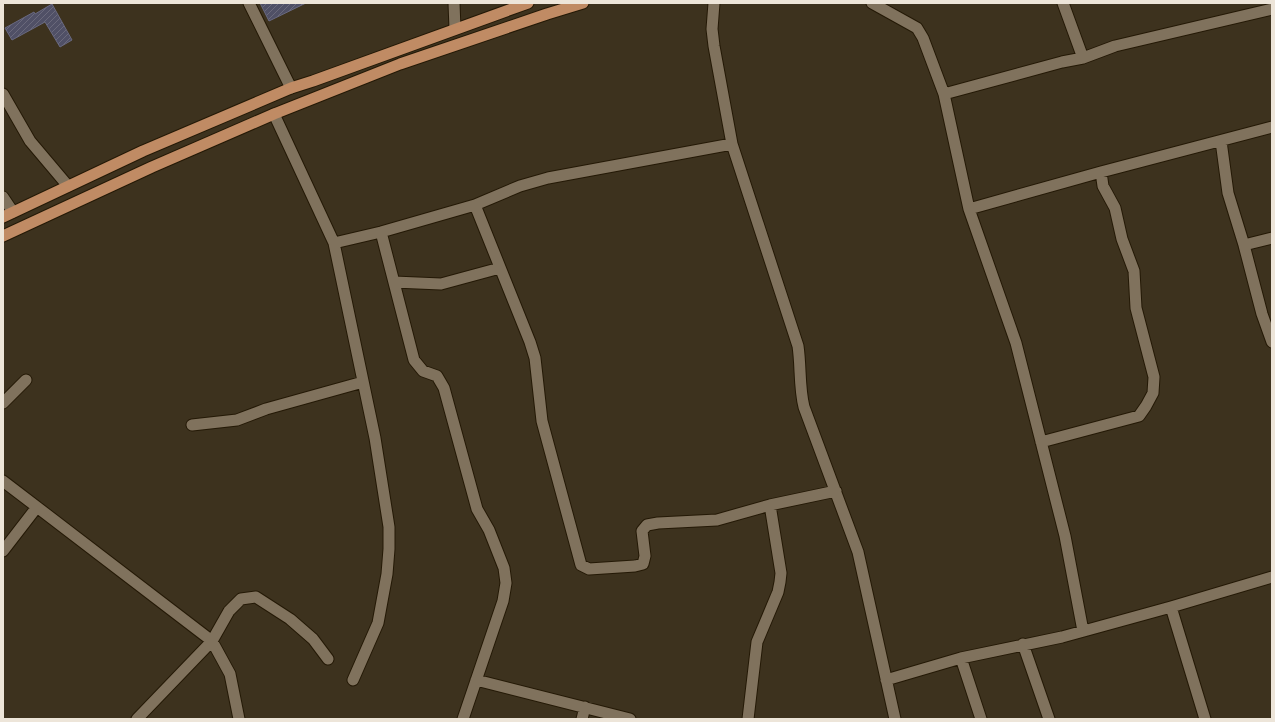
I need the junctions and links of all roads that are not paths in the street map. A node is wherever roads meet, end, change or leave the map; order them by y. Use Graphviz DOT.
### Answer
graph roads {
  1 [pos="250,3"];
  2 [pos="454,3"];
  3 [pos="528,3"];
  4 [pos="583,3"];
  5 [pos="714,3"];
  6 [pos="872,3"];
  7 [pos="1063,3"];
  8 [pos="1272,9"];
  9 [pos="455,29"];
  10 [pos="1083,58"];
  11 [pos="291,88"];
  12 [pos="3,94"];
  13 [pos="944,94"];
  14 [pos="274,114"];
  15 [pos="1272,127"];
  16 [pos="1221,141"];
  17 [pos="732,144"];
  18 [pos="1101,172"];
  19 [pos="68,186"];
  20 [pos="3,197"];
  21 [pos="474,205"];
  22 [pos="969,209"];
  23 [pos="13,212"];
  24 [pos="3,217"];
  25 [pos="381,232"];
  26 [pos="3,236"];
  27 [pos="1272,238"];
  28 [pos="334,243"];
  29 [pos="1244,245"];
  30 [pos="500,268"];
  31 [pos="394,282"];
  32 [pos="1272,342"];
  33 [pos="26,380"];
  34 [pos="363,382"];
  35 [pos="3,403"];
  36 [pos="192,425"];
  37 [pos="1041,442"];
  38 [pos="3,482"];
  39 [pos="836,491"];
  40 [pos="770,505"];
  41 [pos="37,507"];
  42 [pos="3,551"];
  43 [pos="1272,577"];
  44 [pos="1172,607"];
  45 [pos="1083,632"];
  46 [pos="212,641"];
  47 [pos="1024,644"];
  48 [pos="961,658"];
  49 [pos="328,659"];
  50 [pos="353,680"];
  51 [pos="476,680"];
  52 [pos="886,680"];
  53 [pos="585,707"];
  54 [pos="137,719"];
  55 [pos="239,719"];
  56 [pos="463,719"];
  57 [pos="582,719"];
  58 [pos="630,719"];
  59 [pos="748,719"];
  60 [pos="895,719"];
  61 [pos="981,719"];
  62 [pos="1049,719"];
  63 [pos="1205,719"];
  1 -- 11 [label="street"];
  2 -- 9 [label="street"];
  3 -- 9 [label="highway"];
  4 -- 14 [label="highway"];
  5 -- 17 [label="street"];
  6 -- 13 [label="street"];
  7 -- 10 [label="street"];
  8 -- 10 [label="street"];
  9 -- 11 [label="highway"];
  10 -- 13 [label="street"];
  11 -- 19 [label="highway"];
  12 -- 19 [label="street"];
  13 -- 22 [label="street"];
  14 -- 26 [label="highway"];
  14 -- 28 [label="street"];
  15 -- 16 [label="street"];
  16 -- 18 [label="street"];
  16 -- 29 [label="street"];
  17 -- 21 [label="street"];
  17 -- 39 [label="street"];
  18 -- 22 [label="street"];
  18 -- 37 [label="street"];
  19 -- 23 [label="highway"];
  20 -- 23 [label="street"];
  21 -- 25 [label="street"];
  21 -- 30 [label="street"];
  22 -- 37 [label="street"];
  23 -- 24 [label="highway"];
  25 -- 28 [label="street"];
  25 -- 31 [label="street"];
  27 -- 29 [label="street"];
  28 -- 34 [label="street"];
  29 -- 32 [label="street"];
  30 -- 31 [label="street"];
  30 -- 40 [label="street"];
  31 -- 51 [label="street"];
  33 -- 35 [label="street"];
  34 -- 36 [label="street"];
  34 -- 50 [label="street"];
  37 -- 45 [label="street"];
  38 -- 41 [label="street"];
  39 -- 40 [label="street"];
  39 -- 52 [label="street"];
  40 -- 59 [label="street"];
  41 -- 42 [label="street"];
  41 -- 46 [label="street"];
  43 -- 44 [label="street"];
  44 -- 45 [label="street"];
  44 -- 63 [label="street"];
  45 -- 47 [label="street"];
  46 -- 49 [label="street"];
  46 -- 54 [label="street"];
  46 -- 55 [label="street"];
  47 -- 48 [label="street"];
  47 -- 62 [label="street"];
  48 -- 52 [label="street"];
  48 -- 61 [label="street"];
  51 -- 53 [label="street"];
  51 -- 56 [label="street"];
  52 -- 60 [label="street"];
  53 -- 57 [label="street"];
  53 -- 58 [label="street"];
}
